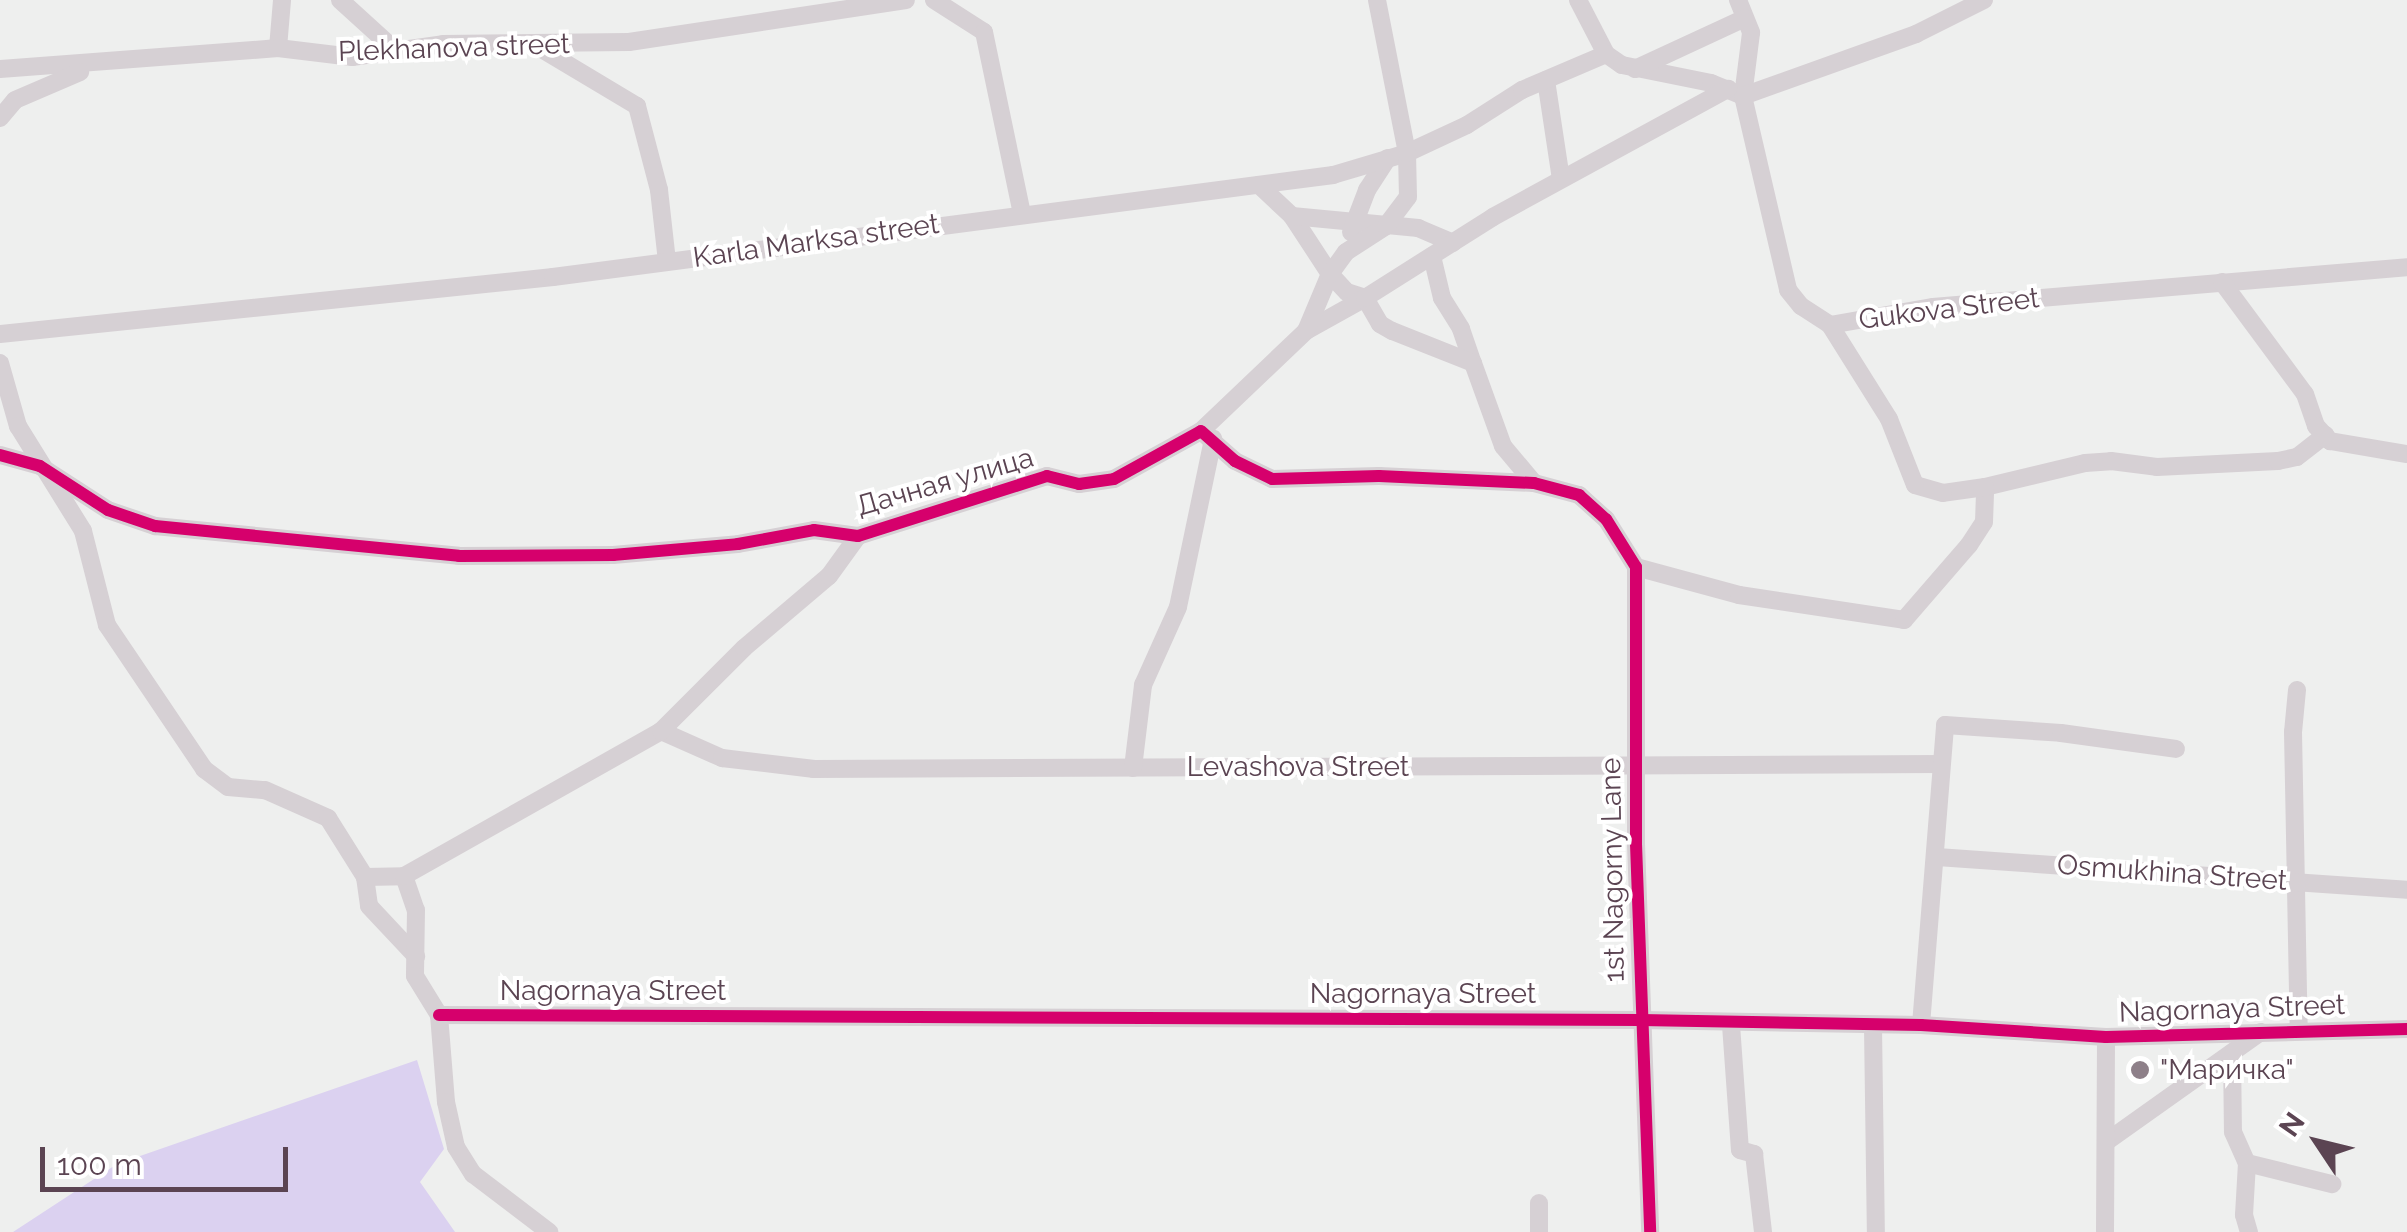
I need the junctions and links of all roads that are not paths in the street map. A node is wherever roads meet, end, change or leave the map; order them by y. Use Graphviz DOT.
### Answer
graph roads {
  1 [pos="282,0"];
  2 [pos="340,0"];
  3 [pos="906,0"];
  4 [pos="934,0"];
  5 [pos="1376,0"];
  6 [pos="1578,0"];
  7 [pos="1984,0"];
  8 [pos="1742,9"];
  9 [pos="535,44"];
  10 [pos="278,48"];
  11 [pos="396,51"];
  12 [pos="1606,54"];
  13 [pos="99,65"];
  14 [pos="1636,69"];
  15 [pos="0,70"];
  16 [pos="1546,80"];
  17 [pos="1735,92"];
  18 [pos="0,118"];
  19 [pos="1407,153"];
  20 [pos="1388,158"];
  21 [pos="1561,180"];
  22 [pos="1259,185"];
  23 [pos="1408,198"];
  24 [pos="1022,214"];
  25 [pos="1292,216"];
  26 [pos="1353,224"];
  27 [pos="1386,226"];
  28 [pos="1418,228"];
  29 [pos="1453,242"];
  30 [pos="1346,252"];
  31 [pos="1428,258"];
  32 [pos="666,261"];
  33 [pos="2407,268"];
  34 [pos="1330,274"];
  35 [pos="2222,282"];
  36 [pos="1365,298"];
  37 [pos="1830,324"];
  38 [pos="1306,331"];
  39 [pos="0,334"];
  40 [pos="0,362"];
  41 [pos="1473,363"];
  42 [pos="1207,435"];
  43 [pos="2324,435"];
  44 [pos="2407,454"];
  45 [pos="0,455"];
  46 [pos="40,466"];
  47 [pos="1534,483"];
  48 [pos="1985,487"];
  49 [pos="858,536"];
  50 [pos="1636,567"];
  51 [pos="2297,690"];
  52 [pos="660,730"];
  53 [pos="2176,749"];
  54 [pos="1941,764"];
  55 [pos="1636,766"];
  56 [pos="1133,768"];
  57 [pos="1937,856"];
  58 [pos="404,876"];
  59 [pos="365,877"];
  60 [pos="2296,881"];
  61 [pos="2407,890"];
  62 [pos="416,956"];
  63 [pos="439,1015"];
  64 [pos="1641,1020"];
  65 [pos="1730,1024"];
  66 [pos="1921,1025"];
  67 [pos="1874,1027"];
  68 [pos="2407,1029"];
  69 [pos="2299,1031"];
  70 [pos="2262,1032"];
  71 [pos="2106,1037"];
  72 [pos="2232,1053"];
  73 [pos="2106,1142"];
  74 [pos="2246,1164"];
  75 [pos="2332,1184"];
  76 [pos="1539,1203"];
  77 [pos="548,1232"];
  78 [pos="1538,1232"];
  79 [pos="1650,1232"];
  80 [pos="1762,1232"];
  81 [pos="1876,1232"];
  82 [pos="2105,1232"];
  83 [pos="2249,1232"];
  1 -- 10 [label="street"];
  2 -- 11 [label="street"];
  3 -- 9 [label="street, Plekhanova street"];
  4 -- 24 [label="street"];
  5 -- 19 [label="street"];
  6 -- 12 [label="street"];
  7 -- 17 [label="street"];
  8 -- 14 [label="street"];
  8 -- 17 [label="street"];
  9 -- 11 [label="street, Plekhanova street"];
  9 -- 32 [label="street"];
  10 -- 11 [label="street, Plekhanova street"];
  10 -- 13 [label="street, Plekhanova street"];
  12 -- 14 [label="street"];
  12 -- 16 [label="street, Karla Marksa street"];
  13 -- 15 [label="street, Plekhanova street"];
  13 -- 18 [label="street"];
  14 -- 17 [label="street"];
  16 -- 19 [label="street, Karla Marksa street"];
  16 -- 21 [label="street"];
  17 -- 21 [label="street"];
  17 -- 37 [label="street, Gukova Street"];
  19 -- 20 [label="street, Karla Marksa street"];
  19 -- 23 [label="street"];
  20 -- 22 [label="street, Karla Marksa street"];
  20 -- 26 [label="street"];
  21 -- 29 [label="street"];
  22 -- 24 [label="street, Karla Marksa street"];
  22 -- 25 [label="street"];
  23 -- 27 [label="street, Дачная улица"];
  23 -- 28 [label="street"];
  24 -- 32 [label="street, Karla Marksa street"];
  25 -- 26 [label="street"];
  25 -- 34 [label="street"];
  26 -- 27 [label="street"];
  26 -- 30 [label="street"];
  27 -- 28 [label="street"];
  27 -- 30 [label="street, Дачная улица"];
  28 -- 29 [label="street"];
  28 -- 31 [label="street"];
  29 -- 31 [label="street"];
  30 -- 34 [label="street, Дачная улица"];
  31 -- 36 [label="street"];
  31 -- 41 [label="street"];
  32 -- 39 [label="street, Karla Marksa street"];
  33 -- 35 [label="street, Gukova Street"];
  34 -- 36 [label="street"];
  34 -- 38 [label="street, Дачная улица"];
  35 -- 37 [label="street, Gukova Street"];
  35 -- 43 [label="street"];
  36 -- 38 [label="street"];
  36 -- 41 [label="street"];
  37 -- 48 [label="street"];
  38 -- 42 [label="street, Дачная улица"];
  40 -- 46 [label="street"];
  41 -- 47 [label="street"];
  42 -- 47 [label="street"];
  42 -- 49 [label="street, Дачная улица"];
  42 -- 56 [label="street"];
  43 -- 44 [label="street"];
  43 -- 48 [label="street"];
  45 -- 46 [label="street"];
  46 -- 49 [label="street, Дачная улица"];
  46 -- 59 [label="street"];
  47 -- 50 [label="street"];
  48 -- 50 [label="street"];
  49 -- 52 [label="street"];
  50 -- 55 [label="street, 1st Nagorny Lane"];
  51 -- 60 [label="street"];
  52 -- 56 [label="street, Levashova Street"];
  52 -- 58 [label="street"];
  53 -- 54 [label="street"];
  54 -- 55 [label="street, Levashova Street"];
  54 -- 57 [label="street"];
  55 -- 56 [label="street, Levashova Street"];
  55 -- 64 [label="street, 1st Nagorny Lane"];
  57 -- 60 [label="street, Osmukhina Street"];
  57 -- 66 [label="street"];
  58 -- 59 [label="street"];
  58 -- 62 [label="street"];
  59 -- 62 [label="street"];
  60 -- 61 [label="street, Osmukhina Street"];
  60 -- 69 [label="street"];
  62 -- 63 [label="street"];
  63 -- 64 [label="street, Nagornaya Street"];
  63 -- 77 [label="street"];
  64 -- 65 [label="street, Nagornaya Street"];
  64 -- 79 [label="street, 1st Nagorny Lane"];
  65 -- 67 [label="street, Nagornaya Street"];
  65 -- 80 [label="street"];
  66 -- 67 [label="street, Nagornaya Street"];
  66 -- 71 [label="street, Nagornaya Street"];
  67 -- 81 [label="street"];
  68 -- 69 [label="street, Nagornaya Street"];
  69 -- 70 [label="street, Nagornaya Street"];
  70 -- 71 [label="street, Nagornaya Street"];
  70 -- 72 [label="street"];
  71 -- 73 [label="street"];
  72 -- 73 [label="street"];
  72 -- 74 [label="street"];
  73 -- 82 [label="street"];
  74 -- 75 [label="street"];
  74 -- 83 [label="street"];
  76 -- 78 [label="street"];
}
